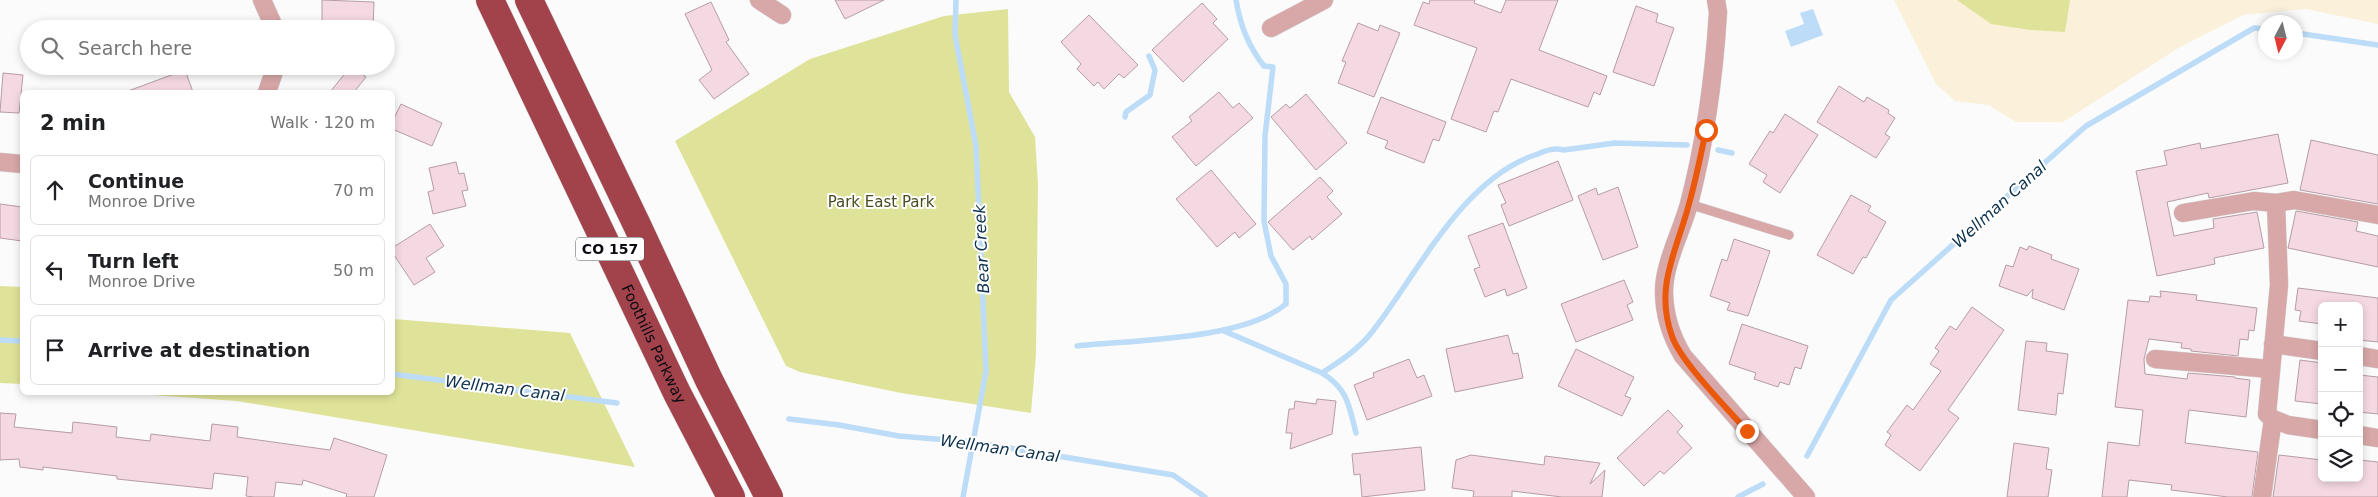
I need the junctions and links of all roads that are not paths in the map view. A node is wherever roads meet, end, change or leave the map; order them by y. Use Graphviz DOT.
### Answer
graph roads {
  1 [pos="262,0"];
  2 [pos="490,0"];
  3 [pos="529,0"];
  4 [pos="758,0"];
  5 [pos="1324,0"];
  6 [pos="1716,0"];
  7 [pos="782,15"];
  8 [pos="271,20"];
  9 [pos="1272,28"];
  10 [pos="273,75"];
  11 [pos="268,90"];
  12 [pos="0,162"];
  13 [pos="20,164"];
  14 [pos="2276,203"];
  15 [pos="1689,204"];
  16 [pos="2183,213"];
  17 [pos="2378,215"];
  18 [pos="1790,235"];
  19 [pos="2273,344"];
  20 [pos="2318,350"];
  21 [pos="2363,357"];
  22 [pos="2155,359"];
  23 [pos="2378,359"];
  24 [pos="2270,369"];
  25 [pos="2273,419"];
  26 [pos="2318,429"];
  27 [pos="2363,436"];
  28 [pos="2378,438"];
  29 [pos="731,497"];
  30 [pos="769,497"];
  31 [pos="1806,497"];
  32 [pos="2262,497"];
  1 -- 8 [label="street"];
  2 -- 29 [label="highway, Foothills Parkway / CO 157"];
  3 -- 30 [label="highway, CO 157"];
  4 -- 7 [label="street"];
  5 -- 9 [label="street"];
  6 -- 15 [label="street"];
  10 -- 11 [label="street"];
  12 -- 13 [label="street"];
  14 -- 16 [label="street"];
  14 -- 17 [label="street"];
  14 -- 19 [label="street"];
  15 -- 18 [label="lane"];
  15 -- 31 [label="street"];
  19 -- 20 [label="street"];
  19 -- 24 [label="street"];
  21 -- 23 [label="street"];
  22 -- 24 [label="street"];
  24 -- 25 [label="street"];
  25 -- 26 [label="street"];
  25 -- 32 [label="street"];
  27 -- 28 [label="street"];
}
